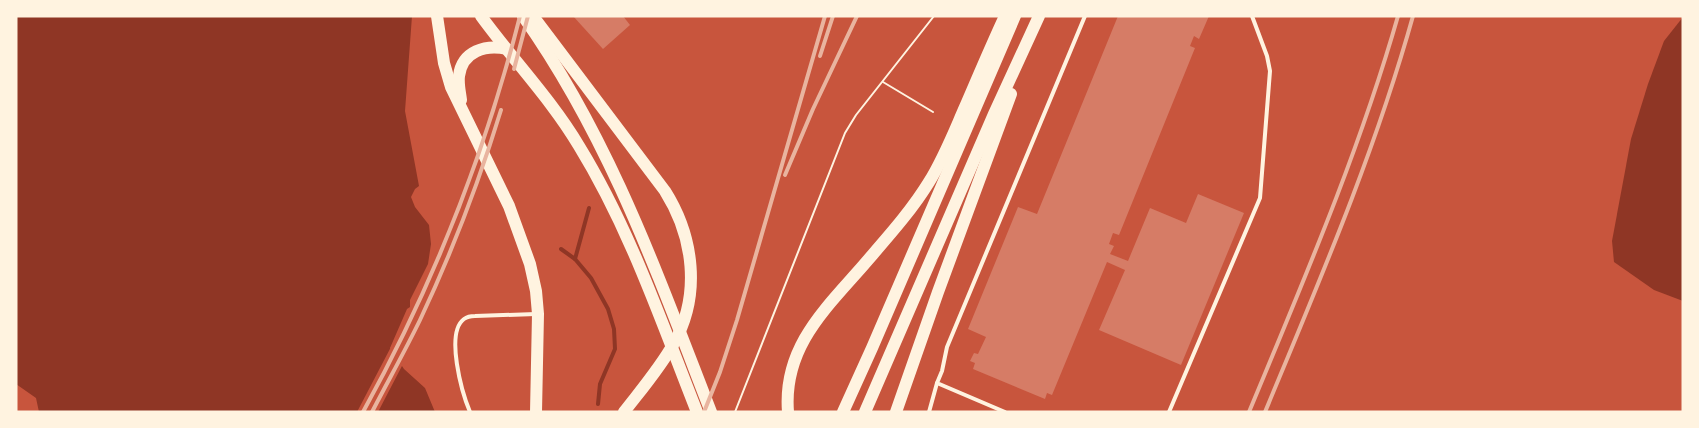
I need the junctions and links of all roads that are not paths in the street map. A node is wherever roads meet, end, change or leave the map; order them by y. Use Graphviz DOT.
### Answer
graph roads {
  1 [pos="437,16"];
  2 [pos="481,16"];
  3 [pos="523,16"];
  4 [pos="533,16"];
  5 [pos="1004,16"];
  6 [pos="1016,16"];
  7 [pos="1039,16"];
  8 [pos="1084,16"];
  9 [pos="1252,16"];
  10 [pos="1029,40"];
  11 [pos="507,49"];
  12 [pos="462,110"];
  13 [pos="538,314"];
  14 [pos="936,383"];
  15 [pos="470,412"];
  16 [pos="536,412"];
  17 [pos="624,412"];
  18 [pos="697,412"];
  19 [pos="711,412"];
  20 [pos="788,412"];
  21 [pos="843,412"];
  22 [pos="865,412"];
  23 [pos="896,412"];
  24 [pos="929,412"];
  25 [pos="1005,412"];
  26 [pos="1169,412"];
  1 -- 12 [label="highway"];
  2 -- 11 [label="highway"];
  3 -- 19 [label="highway"];
  4 -- 17 [label="highway"];
  5 -- 20 [label="highway"];
  6 -- 21 [label="highway"];
  7 -- 10 [label="highway"];
  8 -- 14 [label="lane"];
  9 -- 26 [label="lane"];
  10 -- 22 [label="highway"];
  10 -- 23 [label="highway"];
  11 -- 12 [label="highway"];
  11 -- 18 [label="highway"];
  12 -- 13 [label="highway"];
  13 -- 15 [label="lane"];
  13 -- 16 [label="highway"];
  14 -- 24 [label="lane"];
  14 -- 25 [label="lane"];
}
